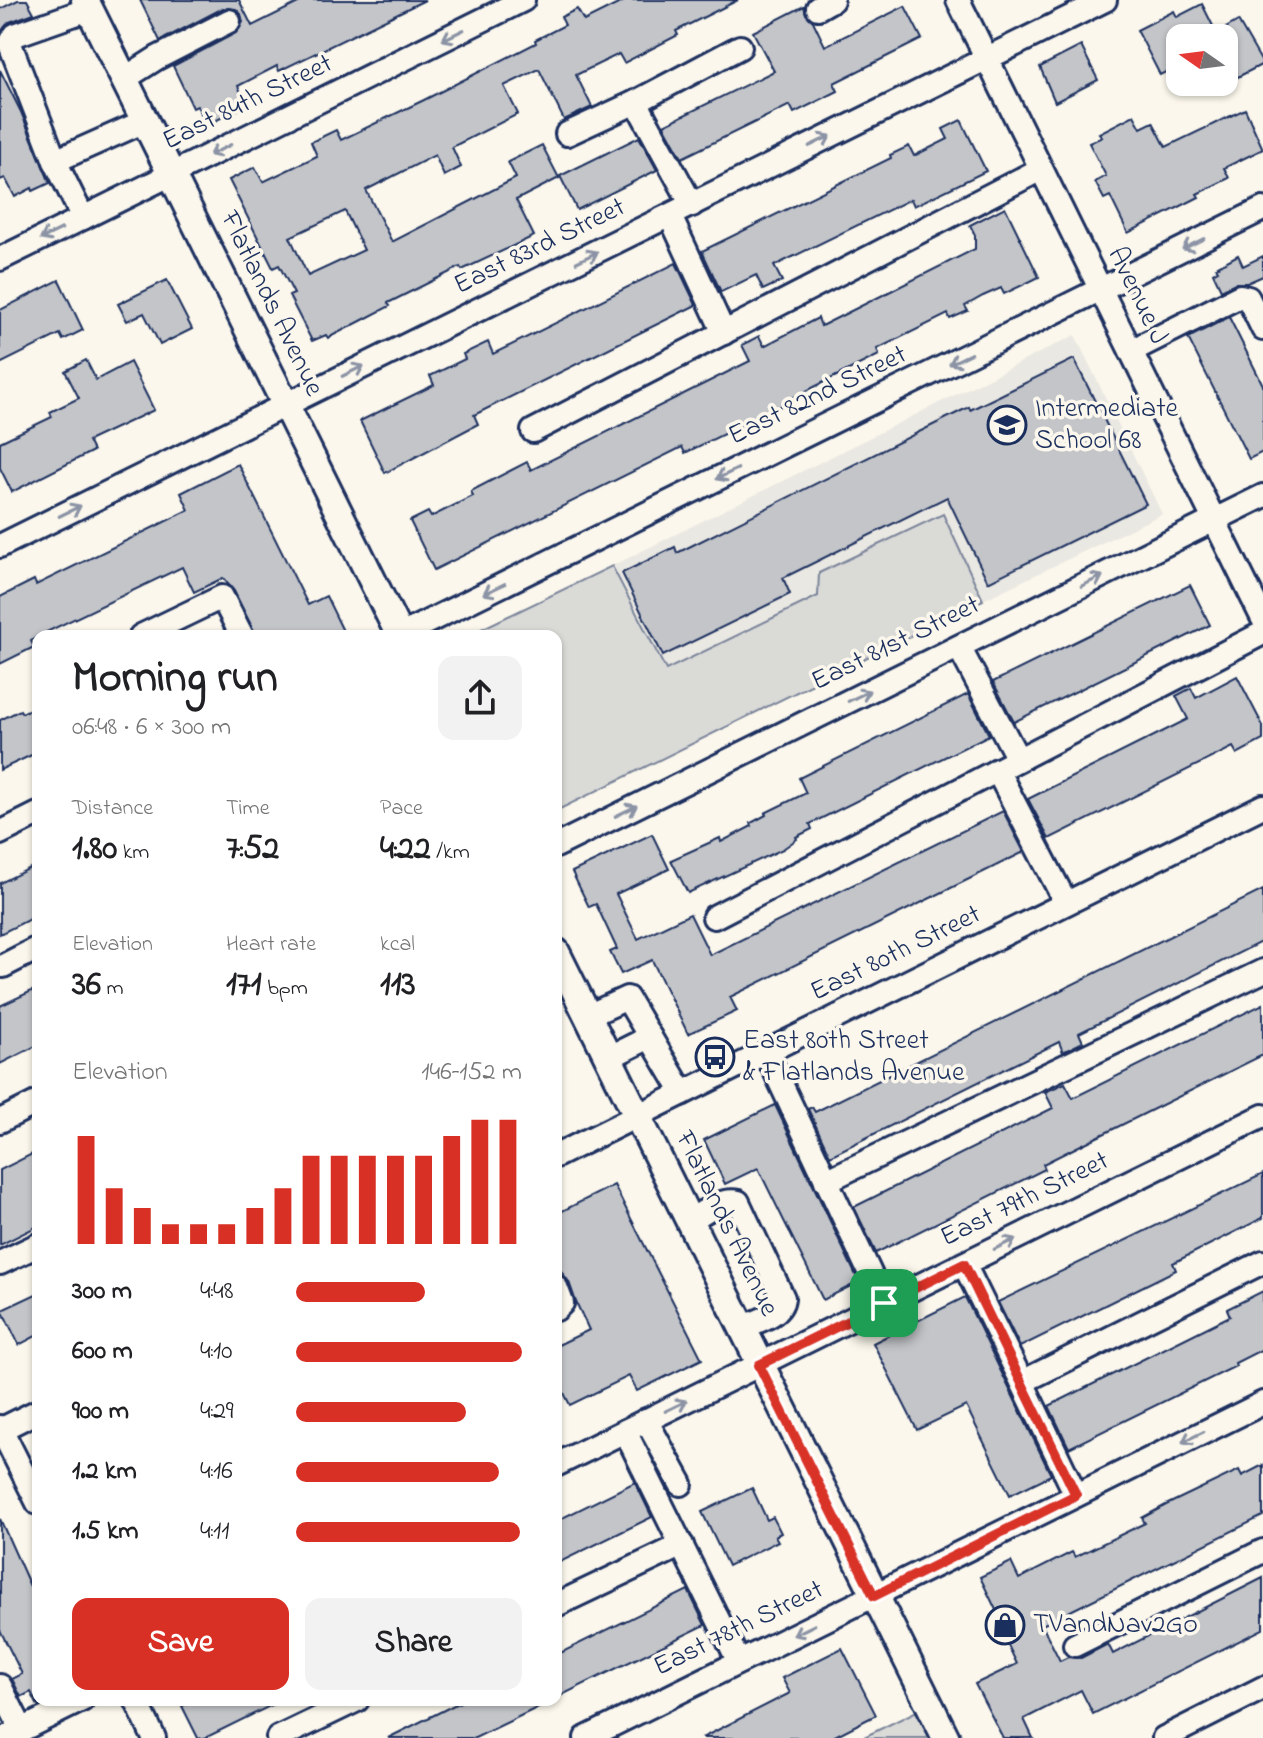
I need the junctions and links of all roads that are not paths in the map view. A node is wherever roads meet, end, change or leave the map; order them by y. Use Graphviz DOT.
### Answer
graph roads {
  1 [pos="523,0"];
  2 [pos="958,0"];
  3 [pos="1105,0"];
  4 [pos="87,4"];
  5 [pos="229,21"];
  6 [pos="740,47"];
  7 [pos="987,58"];
  8 [pos="124,79"];
  9 [pos="636,102"];
  10 [pos="145,121"];
  11 [pos="567,134"];
  12 [pos="55,161"];
  13 [pos="1041,169"];
  14 [pos="171,174"];
  15 [pos="692,205"];
  16 [pos="1263,209"];
  17 [pos="670,216"];
  18 [pos="83,218"];
  19 [pos="0,259"];
  20 [pos="1101,289"];
  21 [pos="1263,329"];
  22 [pos="724,333"];
  23 [pos="1131,351"];
  24 [pos="284,405"];
  25 [pos="533,431"];
  26 [pos="1263,496"];
  27 [pos="1215,520"];
  28 [pos="0,546"];
  29 [pos="1263,619"];
  30 [pos="153,630"];
  31 [pos="239,630"];
  32 [pos="397,630"];
  33 [pos="412,630"];
  34 [pos="1263,633"];
  35 [pos="959,647"];
  36 [pos="1018,759"];
  37 [pos="997,770"];
  38 [pos="1263,806"];
  39 [pos="32,817"];
  40 [pos="0,833"];
  41 [pos="562,843"];
  42 [pos="1066,903"];
  43 [pos="714,917"];
  44 [pos="32,951"];
  45 [pos="562,964"];
  46 [pos="3,966"];
  47 [pos="1263,971"];
  48 [pos="588,1016"];
  49 [pos="650,1037"];
  50 [pos="766,1052"];
  51 [pos="608,1058"];
  52 [pos="683,1093"];
  53 [pos="32,1105"];
  54 [pos="637,1116"];
  55 [pos="1263,1116"];
  56 [pos="0,1121"];
  57 [pos="562,1153"];
  58 [pos="826,1181"];
  59 [pos="689,1221"];
  60 [pos="32,1248"];
  61 [pos="1263,1262"];
  62 [pos="0,1263"];
  63 [pos="964,1264"];
  64 [pos="884,1303"];
  65 [pos="741,1328"];
  66 [pos="759,1365"];
  67 [pos="1022,1382"];
  68 [pos="1263,1403"];
  69 [pos="32,1414"];
  70 [pos="646,1420"];
  71 [pos="0,1429"];
  72 [pos="625,1431"];
  73 [pos="562,1462"];
  74 [pos="681,1484"];
  75 [pos="32,1491"];
  76 [pos="1076,1495"];
  77 [pos="682,1545"];
  78 [pos="1263,1551"];
  79 [pos="874,1596"];
  80 [pos="562,1602"];
  81 [pos="1075,1645"];
  82 [pos="739,1662"];
  83 [pos="0,1686"];
  84 [pos="1263,1688"];
  85 [pos="70,1706"];
  86 [pos="139,1706"];
  87 [pos="345,1706"];
  88 [pos="14,1734"];
  89 [pos="154,1738"];
  90 [pos="278,1738"];
  91 [pos="586,1738"];
  92 [pos="946,1738"];
  93 [pos="1164,1738"];
  1 -- 14 [label="street, East 84th Street, one-way"];
  2 -- 7 [label="street, Avenue J"];
  3 -- 7 [label="street, East 83rd Street"];
  4 -- 8 [label="main road, Flatlands Avenue"];
  4 -- 12 [label="street"];
  5 -- 8 [label="street"];
  6 -- 9 [label="street"];
  7 -- 13 [label="street, Avenue J"];
  15 -- 7 [label="street, East 83rd Street, one-way"];
  8 -- 10 [label="main road, Flatlands Avenue"];
  9 -- 11 [label="street"];
  9 -- 15 [label="street"];
  10 -- 12 [label="street"];
  10 -- 14 [label="main road, Flatlands Avenue"];
  12 -- 18 [label="street"];
  13 -- 20 [label="street, Avenue J"];
  13 -- 22 [label="street"];
  14 -- 18 [label="street, East 84th Street"];
  14 -- 24 [label="main road, Flatlands Avenue"];
  15 -- 17 [label="street, East 83rd Street"];
  16 -- 20 [label="street, East 82nd Street, one-way"];
  17 -- 22 [label="street"];
  24 -- 17 [label="street, East 83rd Street, one-way"];
  18 -- 19 [label="street, East 84th Street, one-way"];
  20 -- 23 [label="street, Avenue J"];
  20 -- 33 [label="street, East 82nd Street, one-way"];
  21 -- 23 [label="street"];
  22 -- 25 [label="street"];
  23 -- 27 [label="street, Avenue J"];
  28 -- 24 [label="street, East 83rd Street, one-way"];
  24 -- 32 [label="main road, Flatlands Avenue"];
  26 -- 27 [label="street, East 81st Street"];
  27 -- 29 [label="street, Avenue J"];
  35 -- 27 [label="street, East 81st Street, one-way"];
  30 -- 31 [label="street"];
  34 -- 36 [label="street"];
  35 -- 36 [label="street"];
  41 -- 35 [label="street, East 81st Street, one-way"];
  36 -- 37 [label="street"];
  37 -- 42 [label="street"];
  37 -- 43 [label="street"];
  38 -- 42 [label="street, East 80th Street"];
  39 -- 40 [label="street"];
  42 -- 50 [label="street, East 80th Street"];
  44 -- 46 [label="street"];
  45 -- 48 [label="main road, Flatlands Avenue"];
  47 -- 58 [label="street"];
  48 -- 49 [label="street"];
  48 -- 51 [label="main road, Flatlands Avenue"];
  49 -- 51 [label="street"];
  49 -- 52 [label="street"];
  50 -- 52 [label="street, East 80th Street"];
  50 -- 58 [label="street"];
  51 -- 54 [label="main road, Flatlands Avenue"];
  52 -- 54 [label="street, East 80th Street"];
  53 -- 56 [label="street"];
  54 -- 57 [label="street, East 80th Street"];
  54 -- 59 [label="main road, Flatlands Avenue"];
  63 -- 55 [label="street, East 79th Street, one-way"];
  58 -- 64 [label="street"];
  59 -- 65 [label="main road, Flatlands Avenue"];
  59 -- 65 [label="street"];
  60 -- 62 [label="street"];
  61 -- 67 [label="street"];
  63 -- 64 [label="street, East 79th Street"];
  63 -- 67 [label="street"];
  64 -- 66 [label="street, East 79th Street"];
  65 -- 66 [label="main road, Flatlands Avenue"];
  70 -- 66 [label="street, East 79th Street, one-way"];
  66 -- 79 [label="main road, Flatlands Avenue"];
  67 -- 76 [label="street"];
  68 -- 76 [label="street, East 78th Street, one-way"];
  69 -- 71 [label="street"];
  70 -- 72 [label="street, East 79th Street"];
  70 -- 74 [label="street"];
  71 -- 75 [label="street"];
  72 -- 73 [label="street, East 79th Street"];
  72 -- 77 [label="street"];
  76 -- 79 [label="street, East 78th Street"];
  77 -- 80 [label="street"];
  77 -- 82 [label="street"];
  78 -- 81 [label="street"];
  79 -- 82 [label="street, East 78th Street, one-way"];
  79 -- 92 [label="main road, Flatlands Avenue"];
  82 -- 91 [label="street, East 78th Street"];
  83 -- 88 [label="street"];
  84 -- 93 [label="street"];
  85 -- 88 [label="street"];
  86 -- 89 [label="street"];
  87 -- 90 [label="street"];
}
